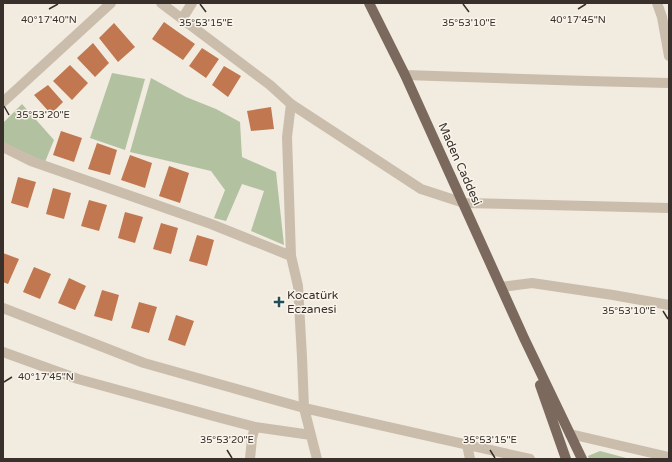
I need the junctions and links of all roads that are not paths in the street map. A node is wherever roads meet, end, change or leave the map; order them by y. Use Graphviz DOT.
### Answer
graph roads {
  1 [pos="111,3"];
  2 [pos="161,3"];
  3 [pos="192,3"];
  4 [pos="368,3"];
  5 [pos="657,3"];
  6 [pos="182,19"];
  7 [pos="669,56"];
  8 [pos="405,75"];
  9 [pos="669,83"];
  10 [pos="3,102"];
  11 [pos="291,104"];
  12 [pos="3,147"];
  13 [pos="464,203"];
  14 [pos="669,208"];
  15 [pos="291,256"];
  16 [pos="501,287"];
  17 [pos="669,305"];
  18 [pos="3,308"];
  19 [pos="524,338"];
  20 [pos="3,352"];
  21 [pos="304,408"];
  22 [pos="255,427"];
  23 [pos="570,434"];
  24 [pos="311,435"];
  25 [pos="467,445"];
  26 [pos="669,457"];
  27 [pos="250,459"];
  28 [pos="317,459"];
  29 [pos="470,459"];
  30 [pos="530,459"];
  31 [pos="566,459"];
  32 [pos="581,459"];
  1 -- 10 [label="street"];
  2 -- 6 [label="street"];
  3 -- 6 [label="street"];
  4 -- 8 [label="main road, Maden Caddesi"];
  5 -- 7 [label="street"];
  6 -- 11 [label="street"];
  8 -- 9 [label="street"];
  8 -- 13 [label="main road, Maden Caddesi"];
  11 -- 13 [label="street"];
  11 -- 15 [label="street"];
  12 -- 15 [label="street"];
  13 -- 14 [label="street"];
  13 -- 16 [label="main road, Maden Caddesi"];
  15 -- 21 [label="street"];
  16 -- 17 [label="street"];
  16 -- 19 [label="main road, Maden Caddesi"];
  18 -- 21 [label="street"];
  19 -- 23 [label="main road, Maden Caddesi"];
  19 -- 31 [label="main road, Maden Caddesi"];
  20 -- 22 [label="street"];
  21 -- 24 [label="street"];
  21 -- 25 [label="street"];
  22 -- 24 [label="street"];
  22 -- 27 [label="street"];
  23 -- 26 [label="street"];
  23 -- 32 [label="main road, Maden Caddesi"];
  24 -- 28 [label="street"];
  25 -- 29 [label="street"];
  25 -- 30 [label="street"];
}
